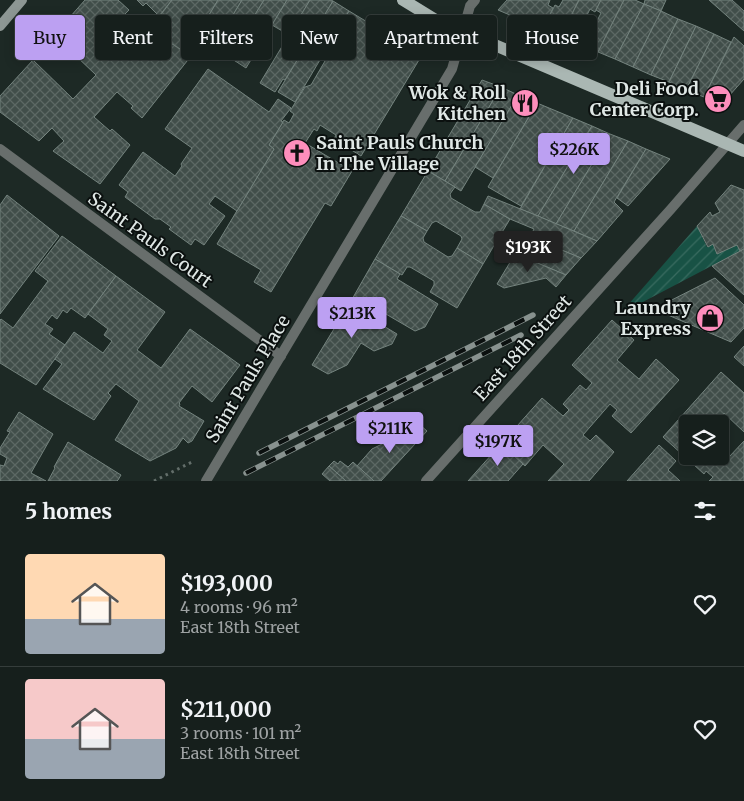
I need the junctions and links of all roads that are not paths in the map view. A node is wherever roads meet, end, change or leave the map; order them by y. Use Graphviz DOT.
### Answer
graph roads {
  1 [pos="22,0"];
  2 [pos="403,0"];
  3 [pos="475,0"];
  4 [pos="428,15"];
  5 [pos="468,15"];
  6 [pos="0,26"];
  7 [pos="497,46"];
  8 [pos="455,60"];
  9 [pos="744,125"];
  10 [pos="728,144"];
  11 [pos="0,150"];
  12 [pos="744,151"];
  13 [pos="281,356"];
  14 [pos="206,481"];
  15 [pos="426,481"];
  1 -- 6 [label="main road"];
  2 -- 4 [label="main road"];
  3 -- 5 [label="street, Saint Pauls Place"];
  7 -- 10 [label="main road"];
  8 -- 13 [label="street, Saint Pauls Place"];
  9 -- 10 [label="street, East 18th Street"];
  10 -- 12 [label="main road"];
  10 -- 15 [label="street, East 18th Street"];
  11 -- 13 [label="street, Saint Pauls Court"];
  13 -- 14 [label="street, Saint Pauls Place"];
}
